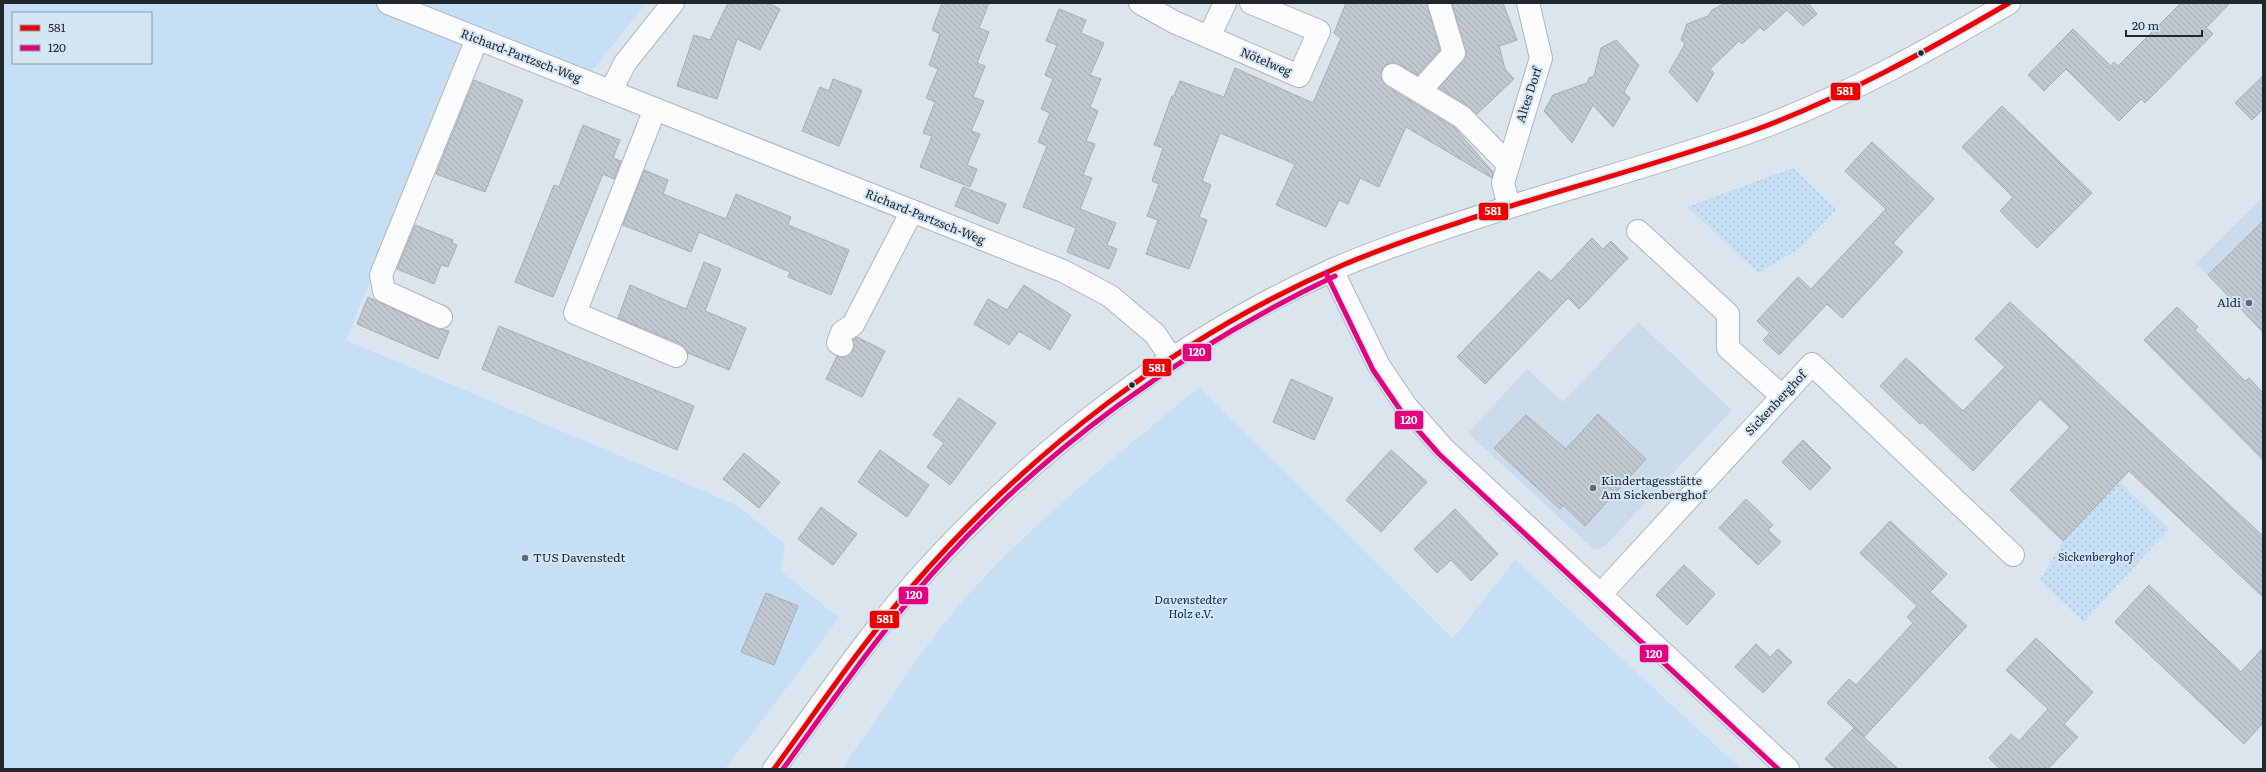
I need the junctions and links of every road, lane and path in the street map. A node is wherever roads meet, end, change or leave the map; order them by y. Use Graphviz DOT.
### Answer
graph roads {
  1 [pos="388,3"];
  2 [pos="673,3"];
  3 [pos="1140,3"];
  4 [pos="1225,3"];
  5 [pos="1251,3"];
  6 [pos="1439,3"];
  7 [pos="1528,3"];
  8 [pos="2009,3"];
  9 [pos="470,36"];
  10 [pos="1209,37"];
  11 [pos="1393,75"];
  12 [pos="611,91"];
  13 [pos="1420,91"];
  14 [pos="655,109"];
  15 [pos="1508,163"];
  16 [pos="1509,207"];
  17 [pos="912,211"];
  18 [pos="1638,231"];
  19 [pos="1332,270"];
  20 [pos="441,317"];
  21 [pos="842,345"];
  22 [pos="676,356"];
  23 [pos="1172,359"];
  24 [pos="1782,396"];
  25 [pos="2013,555"];
  26 [pos="1601,594"];
  27 [pos="774,769"];
  28 [pos="1788,769"];
  1 -- 9 [label="street, Richard-Partzsch-Weg"];
  2 -- 12 [label="street"];
  3 -- 10 [label="street, Nötelweg"];
  4 -- 10 [label="street"];
  5 -- 10 [label="street, Nötelweg"];
  6 -- 13 [label="street"];
  7 -- 15 [label="street, Altes Dorf"];
  8 -- 16 [label="street"];
  9 -- 12 [label="street, Richard-Partzsch-Weg"];
  9 -- 20 [label="street"];
  11 -- 13 [label="street"];
  12 -- 14 [label="street, Richard-Partzsch-Weg"];
  13 -- 15 [label="street"];
  14 -- 17 [label="street, Richard-Partzsch-Weg"];
  14 -- 22 [label="street"];
  15 -- 16 [label="street, Altes Dorf"];
  16 -- 19 [label="street"];
  17 -- 21 [label="street"];
  17 -- 23 [label="street, Richard-Partzsch-Weg"];
  18 -- 24 [label="street"];
  19 -- 23 [label="street"];
  19 -- 26 [label="street"];
  23 -- 27 [label="street"];
  24 -- 25 [label="street, Sickenberghof"];
  24 -- 26 [label="street, Sickenberghof"];
  26 -- 28 [label="street"];
}
